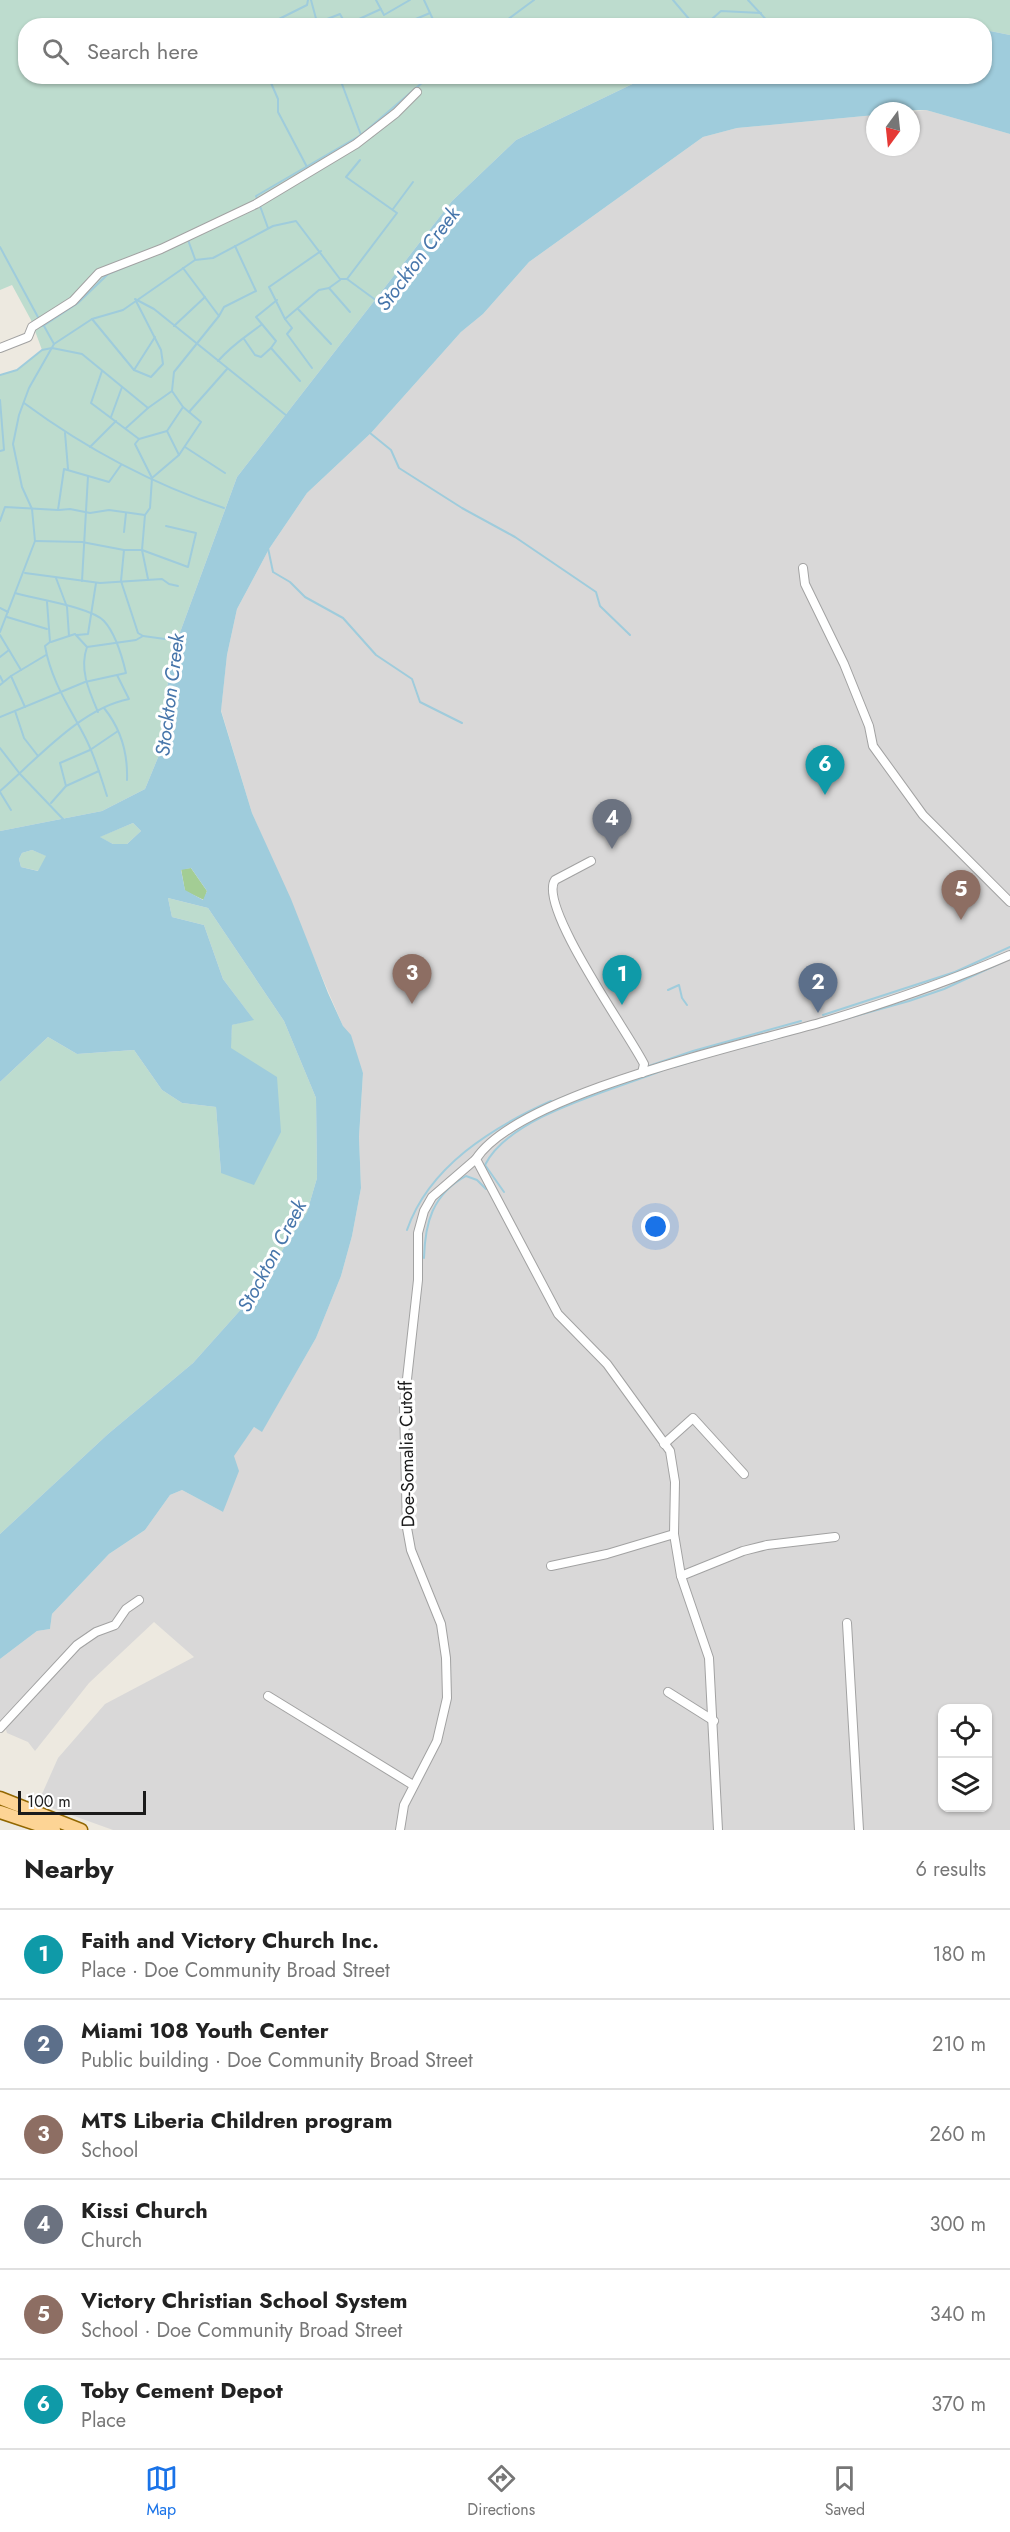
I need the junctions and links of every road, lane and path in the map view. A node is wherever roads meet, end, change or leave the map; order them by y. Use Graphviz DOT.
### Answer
graph roads {
  1 [pos="417,92"];
  2 [pos="0,348"];
  3 [pos="802,568"];
  4 [pos="591,861"];
  5 [pos="1010,902"];
  6 [pos="1010,955"];
  7 [pos="642,1073"];
  8 [pos="476,1159"];
  9 [pos="664,1444"];
  10 [pos="744,1473"];
  11 [pos="674,1534"];
  12 [pos="835,1537"];
  13 [pos="551,1566"];
  14 [pos="681,1576"];
  15 [pos="140,1600"];
  16 [pos="848,1623"];
  17 [pos="669,1692"];
  18 [pos="268,1696"];
  19 [pos="714,1722"];
  20 [pos="0,1728"];
  21 [pos="413,1785"];
  22 [pos="0,1798"];
  23 [pos="0,1812"];
  24 [pos="54,1830"];
  25 [pos="81,1830"];
  26 [pos="400,1830"];
  27 [pos="718,1830"];
  28 [pos="859,1830"];
  1 -- 2 [label="street"];
  3 -- 5 [label="street"];
  4 -- 7 [label="street"];
  6 -- 7 [label="street, Doe-Somalia Cutoff"];
  7 -- 8 [label="street, Doe-Somalia Cutoff"];
  8 -- 9 [label="street"];
  8 -- 21 [label="street, Doe-Somalia Cutoff"];
  9 -- 10 [label="street"];
  9 -- 11 [label="street"];
  11 -- 13 [label="street"];
  11 -- 14 [label="street"];
  12 -- 14 [label="street"];
  14 -- 19 [label="street"];
  15 -- 20 [label="street"];
  16 -- 28 [label="street"];
  17 -- 19 [label="street"];
  18 -- 21 [label="street"];
  19 -- 27 [label="street"];
  21 -- 26 [label="street, Doe-Somalia Cutoff"];
  22 -- 25 [label="main road"];
  23 -- 24 [label="main road"];
}
